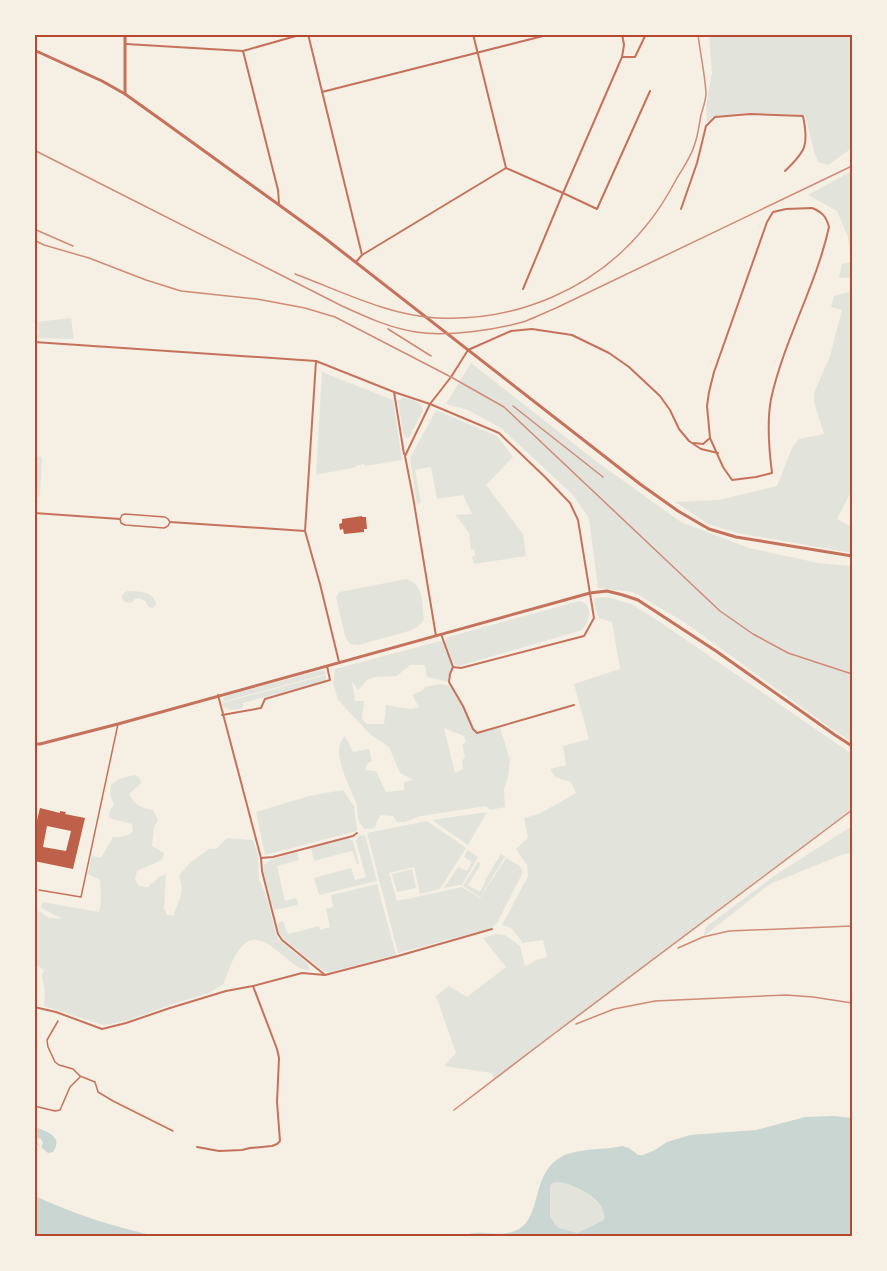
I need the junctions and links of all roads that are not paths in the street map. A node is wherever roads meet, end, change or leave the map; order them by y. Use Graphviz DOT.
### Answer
graph roads {
  1 [pos="125,34"];
  2 [pos="303,34"];
  3 [pos="308,34"];
  4 [pos="473,34"];
  5 [pos="551,34"];
  6 [pos="622,34"];
  7 [pos="646,34"];
  8 [pos="125,44"];
  9 [pos="34,50"];
  10 [pos="243,51"];
  11 [pos="478,52"];
  12 [pos="622,57"];
  13 [pos="651,91"];
  14 [pos="322,92"];
  15 [pos="124,94"];
  16 [pos="506,168"];
  17 [pos="785,171"];
  18 [pos="563,193"];
  19 [pos="279,205"];
  20 [pos="681,210"];
  21 [pos="362,255"];
  22 [pos="356,262"];
  23 [pos="523,289"];
  24 [pos="34,342"];
  25 [pos="468,350"];
  26 [pos="316,361"];
  27 [pos="394,392"];
  28 [pos="430,404"];
  29 [pos="710,438"];
  30 [pos="688,441"];
  31 [pos="718,453"];
  32 [pos="405,456"];
  33 [pos="34,513"];
  34 [pos="120,519"];
  35 [pos="170,522"];
  36 [pos="305,531"];
  37 [pos="852,556"];
  38 [pos="590,593"];
  39 [pos="441,634"];
  40 [pos="436,636"];
  41 [pos="339,662"];
  42 [pos="327,666"];
  43 [pos="453,667"];
  44 [pos="218,695"];
  45 [pos="574,705"];
  46 [pos="222,715"];
  47 [pos="118,724"];
  48 [pos="34,744"];
  49 [pos="852,746"];
  50 [pos="357,833"];
  51 [pos="261,858"];
  52 [pos="39,890"];
  53 [pos="492,929"];
  54 [pos="325,975"];
  55 [pos="253,986"];
  56 [pos="34,1007"];
  57 [pos="58,1021"];
  58 [pos="80,1076"];
  59 [pos="34,1106"];
  60 [pos="173,1131"];
  61 [pos="197,1147"];
  1 -- 8 [label="street"];
  2 -- 10 [label="street"];
  3 -- 14 [label="street"];
  4 -- 11 [label="street"];
  5 -- 11 [label="street"];
  6 -- 12 [label="street"];
  7 -- 12 [label="street"];
  8 -- 10 [label="street"];
  8 -- 15 [label="street"];
  9 -- 15 [label="street"];
  10 -- 19 [label="street"];
  11 -- 14 [label="street"];
  11 -- 16 [label="street"];
  12 -- 18 [label="street"];
  13 -- 18 [label="street"];
  14 -- 21 [label="street"];
  15 -- 19 [label="street"];
  16 -- 18 [label="street"];
  16 -- 21 [label="street"];
  17 -- 20 [label="street"];
  18 -- 23 [label="street"];
  19 -- 22 [label="street"];
  21 -- 22 [label="street"];
  22 -- 25 [label="street"];
  24 -- 26 [label="street"];
  25 -- 28 [label="street"];
  25 -- 30 [label="street"];
  25 -- 37 [label="street"];
  26 -- 27 [label="street"];
  26 -- 36 [label="street"];
  27 -- 28 [label="street"];
  27 -- 32 [label="street"];
  28 -- 32 [label="street"];
  28 -- 38 [label="street"];
  29 -- 30 [label="street"];
  29 -- 31 [label="street"];
  29 -- 31 [label="street"];
  30 -- 31 [label="street"];
  32 -- 40 [label="street"];
  33 -- 34 [label="street"];
  34 -- 35 [label="lane"];
  34 -- 35 [label="lane"];
  35 -- 36 [label="street"];
  36 -- 41 [label="street"];
  38 -- 39 [label="street"];
  38 -- 43 [label="street"];
  38 -- 49 [label="street"];
  39 -- 40 [label="street"];
  39 -- 43 [label="street"];
  40 -- 41 [label="street"];
  41 -- 42 [label="street"];
  42 -- 44 [label="street"];
  42 -- 46 [label="street"];
  43 -- 45 [label="street"];
  44 -- 46 [label="street"];
  44 -- 47 [label="street"];
  46 -- 51 [label="street"];
  47 -- 48 [label="street"];
  47 -- 52 [label="lane"];
  50 -- 51 [label="street"];
  51 -- 54 [label="street"];
  53 -- 54 [label="street"];
  54 -- 55 [label="street"];
  55 -- 56 [label="street"];
  55 -- 61 [label="street"];
  57 -- 58 [label="lane"];
  58 -- 59 [label="lane"];
  58 -- 60 [label="lane"];
}
